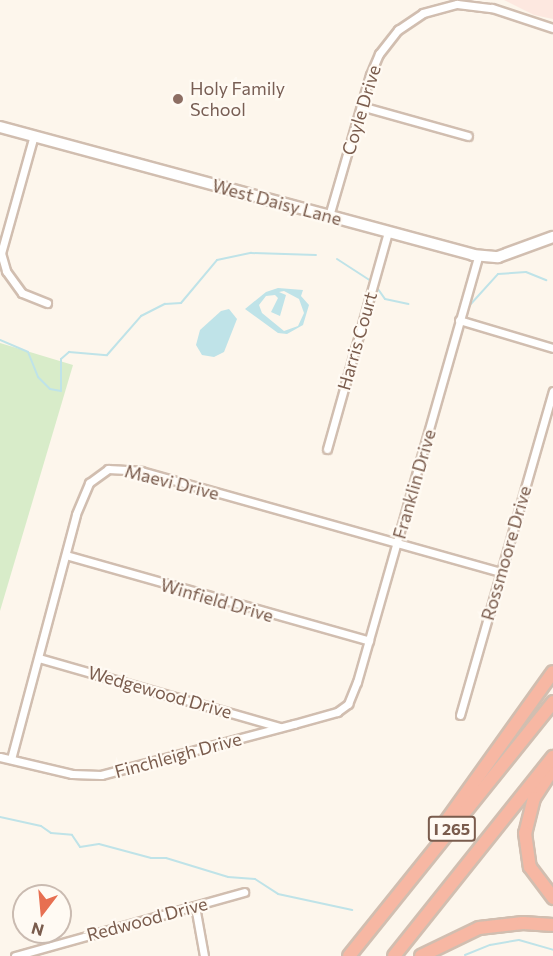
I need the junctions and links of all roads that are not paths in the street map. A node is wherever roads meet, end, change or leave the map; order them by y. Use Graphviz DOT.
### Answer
graph roads {
  1 [pos="553,28"];
  2 [pos="361,106"];
  3 [pos="0,127"];
  4 [pos="34,135"];
  5 [pos="468,136"];
  6 [pos="329,216"];
  7 [pos="388,232"];
  8 [pos="553,237"];
  9 [pos="478,256"];
  10 [pos="47,303"];
  11 [pos="459,320"];
  12 [pos="553,348"];
  13 [pos="553,391"];
  14 [pos="327,449"];
  15 [pos="397,542"];
  16 [pos="66,555"];
  17 [pos="501,572"];
  18 [pos="369,642"];
  19 [pos="39,658"];
  20 [pos="553,672"];
  21 [pos="553,702"];
  22 [pos="343,708"];
  23 [pos="460,715"];
  24 [pos="281,727"];
  25 [pos="0,757"];
  26 [pos="553,757"];
  27 [pos="11,759"];
  28 [pos="553,769"];
  29 [pos="244,892"];
  30 [pos="553,898"];
  31 [pos="195,906"];
  32 [pos="388,908"];
  33 [pos="553,925"];
  34 [pos="15,956"];
  35 [pos="204,956"];
  36 [pos="349,956"];
  37 [pos="394,956"];
  38 [pos="421,956"];
  1 -- 2 [label="street, Coyle Drive"];
  2 -- 5 [label="street"];
  2 -- 6 [label="street, Coyle Drive"];
  3 -- 4 [label="street, West Daisy Lane"];
  4 -- 6 [label="street, West Daisy Lane"];
  4 -- 10 [label="street"];
  6 -- 7 [label="street, West Daisy Lane"];
  7 -- 9 [label="street, West Daisy Lane"];
  7 -- 14 [label="street, Harris Court"];
  8 -- 9 [label="street, West Daisy Lane"];
  9 -- 11 [label="street, Franklin Drive"];
  11 -- 12 [label="street"];
  11 -- 15 [label="street, Franklin Drive"];
  13 -- 17 [label="street, Rossmoore Drive"];
  15 -- 16 [label="street, Maevi Drive"];
  15 -- 17 [label="street, Maevi Drive"];
  15 -- 18 [label="street, Franklin Drive"];
  16 -- 18 [label="street, Winfield Drive"];
  16 -- 19 [label="street, Maevi Drive"];
  17 -- 23 [label="street, Rossmoore Drive"];
  18 -- 22 [label="street, Franklin Drive"];
  19 -- 24 [label="street, Wedgewood Drive"];
  19 -- 27 [label="street, Maevi Drive"];
  20 -- 32 [label="highway"];
  21 -- 32 [label="highway, I 265"];
  22 -- 24 [label="street, Finchleigh Drive"];
  24 -- 27 [label="street, Finchleigh Drive"];
  25 -- 27 [label="street, Finchleigh Drive"];
  26 -- 37 [label="highway, I 265"];
  28 -- 30 [label="highway"];
  29 -- 31 [label="street, Redwood Drive"];
  31 -- 34 [label="street, Redwood Drive"];
  31 -- 35 [label="street"];
  32 -- 36 [label="highway, I 265"];
  33 -- 38 [label="highway"];
}
